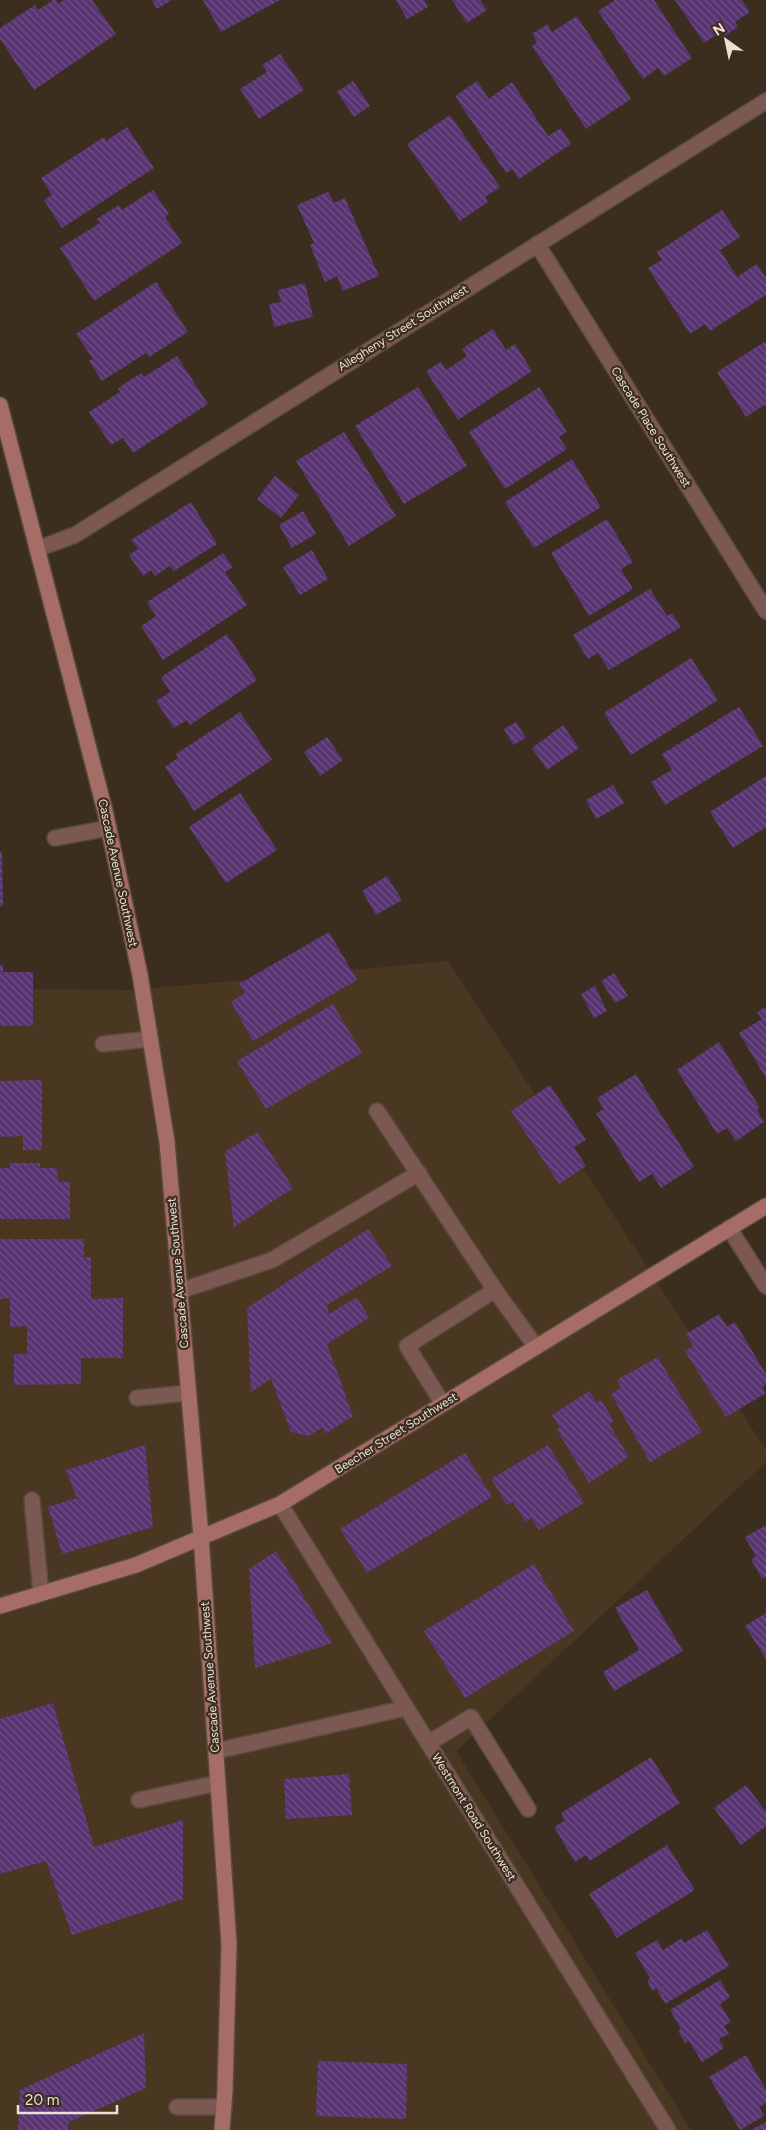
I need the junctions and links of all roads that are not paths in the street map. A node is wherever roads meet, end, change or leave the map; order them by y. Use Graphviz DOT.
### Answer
graph roads {
  1 [pos="766,101"];
  2 [pos="537,244"];
  3 [pos="0,406"];
  4 [pos="3,433"];
  5 [pos="37,549"];
  6 [pos="766,611"];
  7 [pos="109,828"];
  8 [pos="54,838"];
  9 [pos="150,1039"];
  10 [pos="103,1044"];
  11 [pos="377,1112"];
  12 [pos="419,1172"];
  13 [pos="766,1206"];
  14 [pos="729,1228"];
  15 [pos="766,1286"];
  16 [pos="495,1290"];
  17 [pos="180,1291"];
  18 [pos="536,1347"];
  19 [pos="188,1393"];
  20 [pos="137,1398"];
  21 [pos="443,1404"];
  22 [pos="32,1500"];
  23 [pos="280,1504"];
  24 [pos="201,1536"];
  25 [pos="41,1593"];
  26 [pos="0,1606"];
  27 [pos="406,1708"];
  28 [pos="428,1743"];
  29 [pos="216,1751"];
  30 [pos="218,1783"];
  31 [pos="139,1800"];
  32 [pos="528,1810"];
  33 [pos="224,2107"];
  34 [pos="176,2108"];
  35 [pos="222,2130"];
  36 [pos="668,2130"];
  1 -- 2 [label="street, Allegheny Street Southwest"];
  2 -- 5 [label="street, Allegheny Street Southwest"];
  2 -- 6 [label="street, Cascade Place Southwest"];
  3 -- 4 [label="main road, Cascade Avenue Southwest"];
  4 -- 5 [label="main road, Cascade Avenue Southwest"];
  5 -- 7 [label="main road, Cascade Avenue Southwest"];
  7 -- 8 [label="street"];
  7 -- 9 [label="main road, Cascade Avenue Southwest"];
  9 -- 10 [label="street"];
  9 -- 17 [label="main road, Cascade Avenue Southwest"];
  11 -- 12 [label="street"];
  12 -- 16 [label="street"];
  12 -- 17 [label="street"];
  13 -- 14 [label="main road, Beecher Street Southwest"];
  14 -- 15 [label="street"];
  14 -- 18 [label="main road, Beecher Street Southwest"];
  16 -- 18 [label="street"];
  16 -- 21 [label="street"];
  17 -- 19 [label="main road, Cascade Avenue Southwest"];
  18 -- 21 [label="main road, Beecher Street Southwest"];
  19 -- 20 [label="street"];
  19 -- 24 [label="main road, Cascade Avenue Southwest"];
  21 -- 23 [label="main road, Beecher Street Southwest"];
  22 -- 25 [label="street"];
  23 -- 24 [label="main road, Beecher Street Southwest"];
  23 -- 27 [label="street, Westmont Road Southwest"];
  24 -- 25 [label="main road, Beecher Street Southwest"];
  24 -- 29 [label="main road, Cascade Avenue Southwest"];
  25 -- 26 [label="main road, Beecher Street Southwest"];
  27 -- 28 [label="street, Westmont Road Southwest"];
  27 -- 29 [label="street"];
  28 -- 32 [label="street"];
  28 -- 36 [label="street, Westmont Road Southwest"];
  29 -- 30 [label="main road, Cascade Avenue Southwest"];
  30 -- 31 [label="street"];
  30 -- 33 [label="main road, Cascade Avenue Southwest"];
  33 -- 34 [label="street"];
  33 -- 35 [label="main road, Cascade Avenue Southwest"];
}
